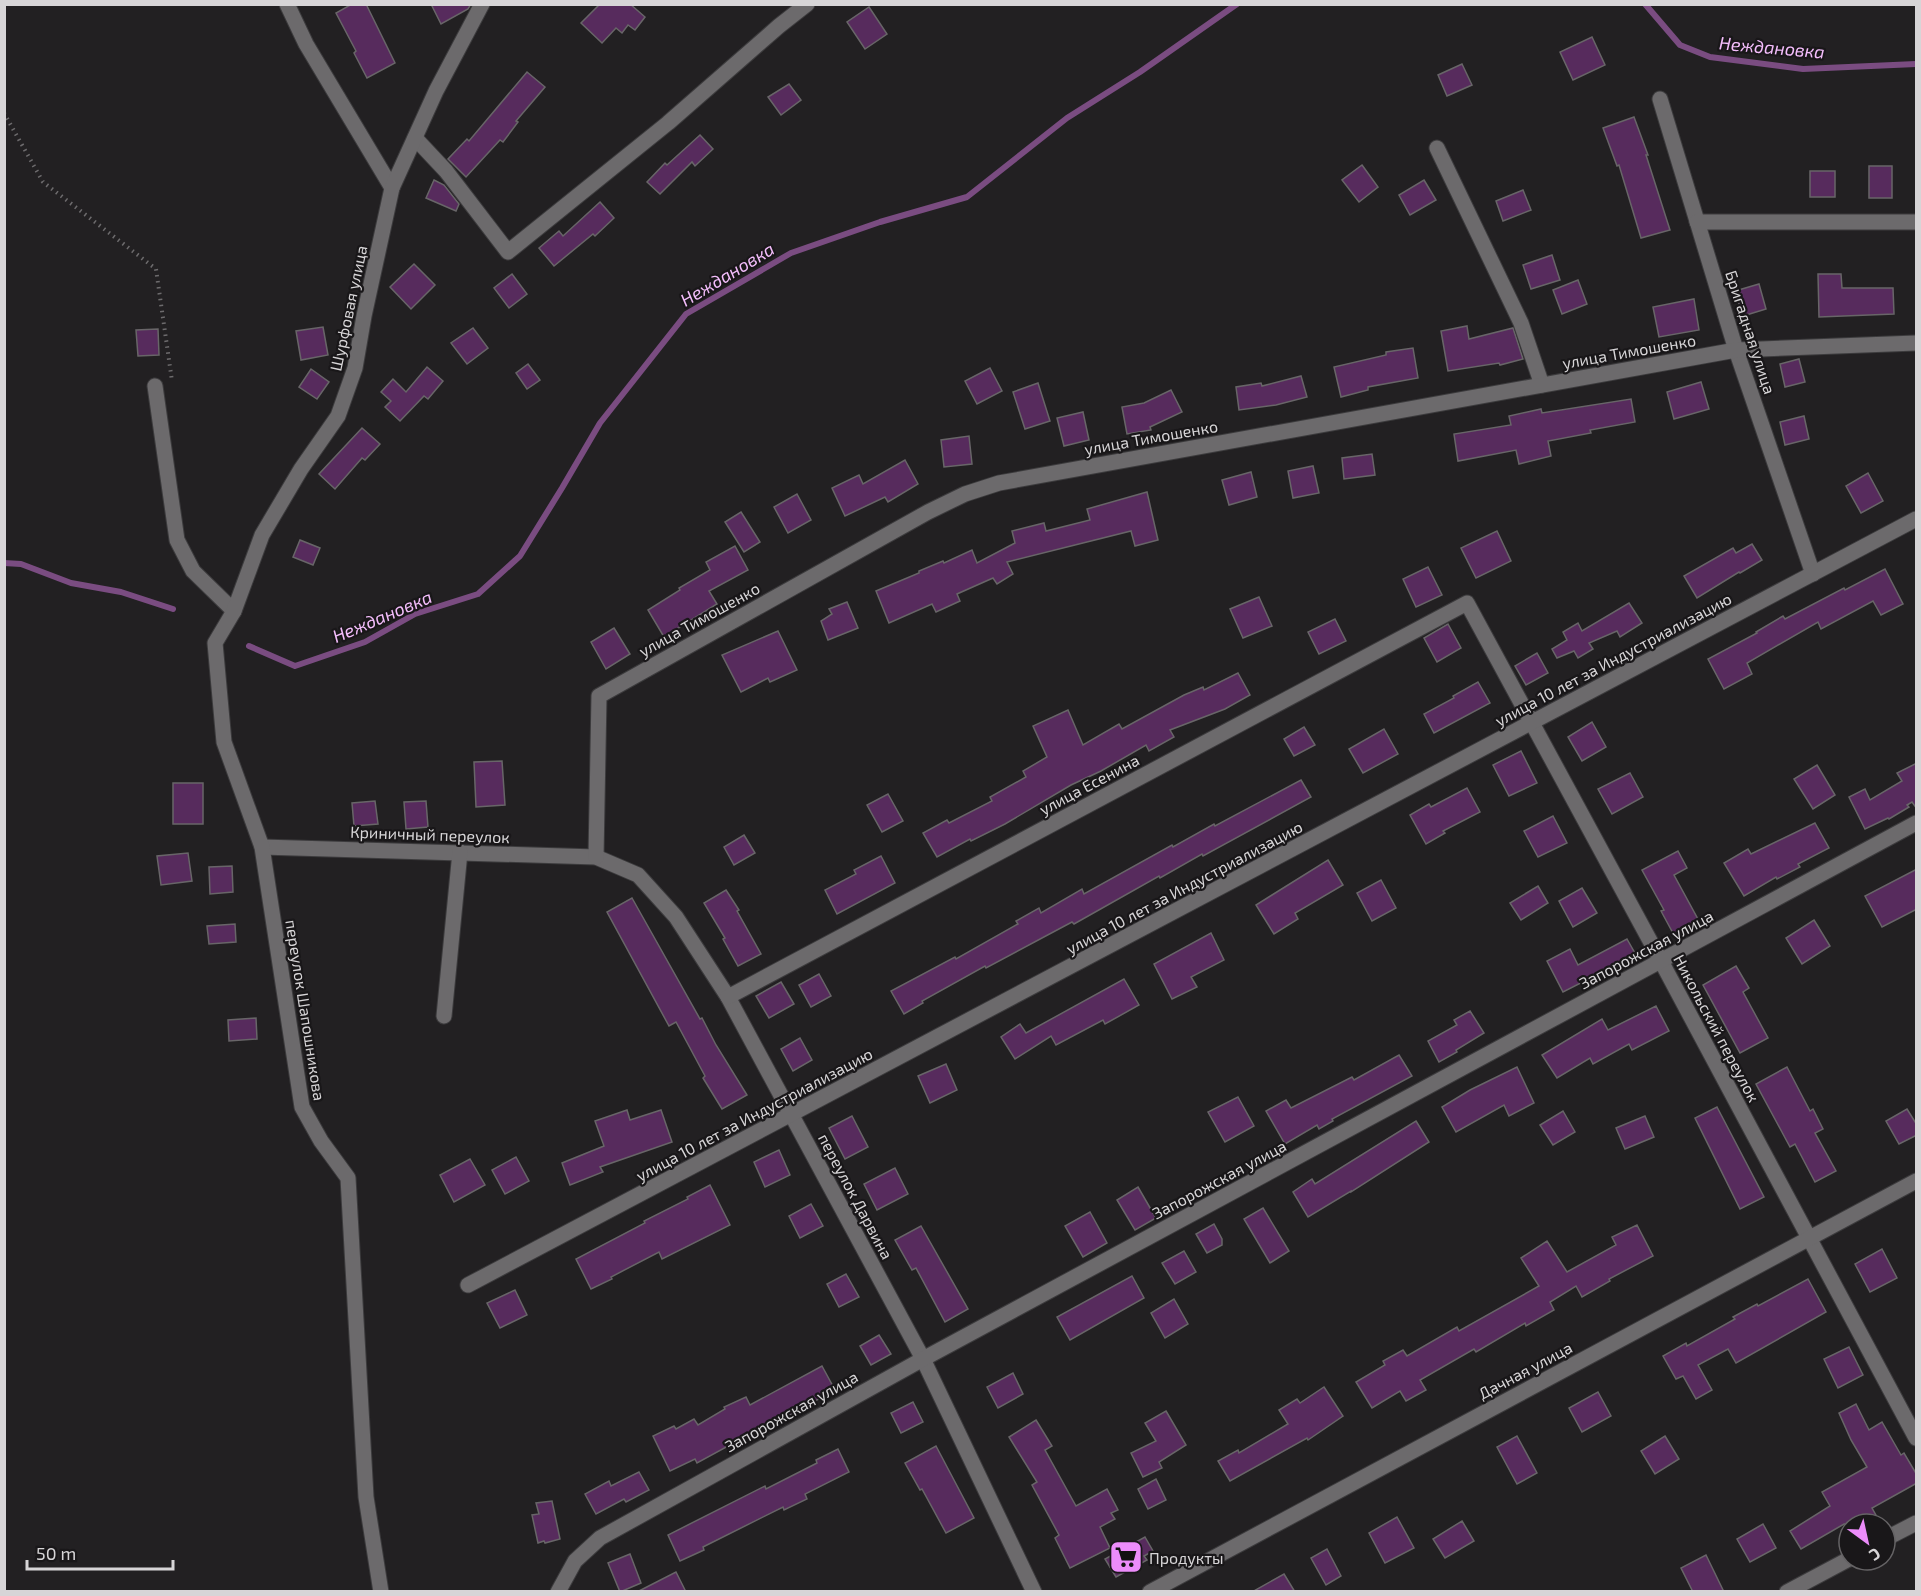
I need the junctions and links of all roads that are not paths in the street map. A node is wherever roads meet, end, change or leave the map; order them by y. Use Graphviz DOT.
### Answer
graph roads {
  1 [pos="287,4"];
  2 [pos="482,4"];
  3 [pos="807,4"];
  4 [pos="1660,99"];
  5 [pos="415,138"];
  6 [pos="1437,148"];
  7 [pos="392,188"];
  8 [pos="1697,222"];
  9 [pos="1917,222"];
  10 [pos="1917,343"];
  11 [pos="1736,350"];
  12 [pos="1542,385"];
  13 [pos="154,386"];
  14 [pos="1917,519"];
  15 [pos="1813,574"];
  16 [pos="1467,603"];
  17 [pos="234,611"];
  18 [pos="215,643"];
  19 [pos="1532,723"];
  20 [pos="1917,823"];
  21 [pos="262,847"];
  22 [pos="460,852"];
  23 [pos="596,857"];
  24 [pos="1661,961"];
  25 [pos="728,997"];
  26 [pos="444,1016"];
  27 [pos="792,1114"];
  28 [pos="1917,1181"];
  29 [pos="1808,1239"];
  30 [pos="468,1285"];
  31 [pos="922,1359"];
  32 [pos="1917,1438"];
  33 [pos="1917,1523"];
  34 [pos="1897,1533"];
  35 [pos="1837,1565"];
  36 [pos="381,1592"];
  37 [pos="558,1592"];
  38 [pos="1034,1592"];
  39 [pos="1150,1592"];
  40 [pos="1787,1592"];
  1 -- 7 [label="street"];
  2 -- 5 [label="street, Шурфовая улица"];
  3 -- 5 [label="street"];
  4 -- 8 [label="street, Бригадная улица"];
  5 -- 7 [label="street, Шурфовая улица"];
  6 -- 12 [label="street"];
  7 -- 17 [label="street, Шурфовая улица"];
  8 -- 9 [label="street"];
  8 -- 11 [label="street, Бригадная улица"];
  10 -- 11 [label="street, улица Тимошенко"];
  11 -- 12 [label="street, улица Тимошенко"];
  11 -- 15 [label="street, Бригадная улица"];
  12 -- 23 [label="street, улица Тимошенко"];
  13 -- 17 [label="street"];
  14 -- 15 [label="street, улица 10 лет за Индустриализацию"];
  15 -- 19 [label="street, улица 10 лет за Индустриализацию"];
  16 -- 19 [label="street, Никольский переулок"];
  16 -- 25 [label="street, улица Есенина"];
  17 -- 18 [label="street, Шурфовая улица"];
  18 -- 21 [label="street, переулок Шапошникова"];
  19 -- 24 [label="street, Никольский переулок"];
  19 -- 27 [label="street, улица 10 лет за Индустриализацию"];
  20 -- 24 [label="street, Запорожская улица"];
  21 -- 22 [label="street, Криничный переулок"];
  21 -- 36 [label="street, переулок Шапошникова"];
  22 -- 23 [label="street, Криничный переулок"];
  22 -- 26 [label="street"];
  23 -- 25 [label="street, переулок Дарвина"];
  24 -- 29 [label="street, Никольский переулок"];
  24 -- 31 [label="street, Запорожская улица"];
  25 -- 27 [label="street, переулок Дарвина"];
  27 -- 30 [label="street, улица 10 лет за Индустриализацию"];
  27 -- 31 [label="street, переулок Дарвина"];
  28 -- 29 [label="street, Дачная улица"];
  29 -- 32 [label="street, Никольский переулок"];
  29 -- 39 [label="street, Дачная улица"];
  31 -- 37 [label="street, Запорожская улица"];
  31 -- 38 [label="street, переулок Дарвина"];
  33 -- 34 [label="street"];
  35 -- 40 [label="street"];
}
